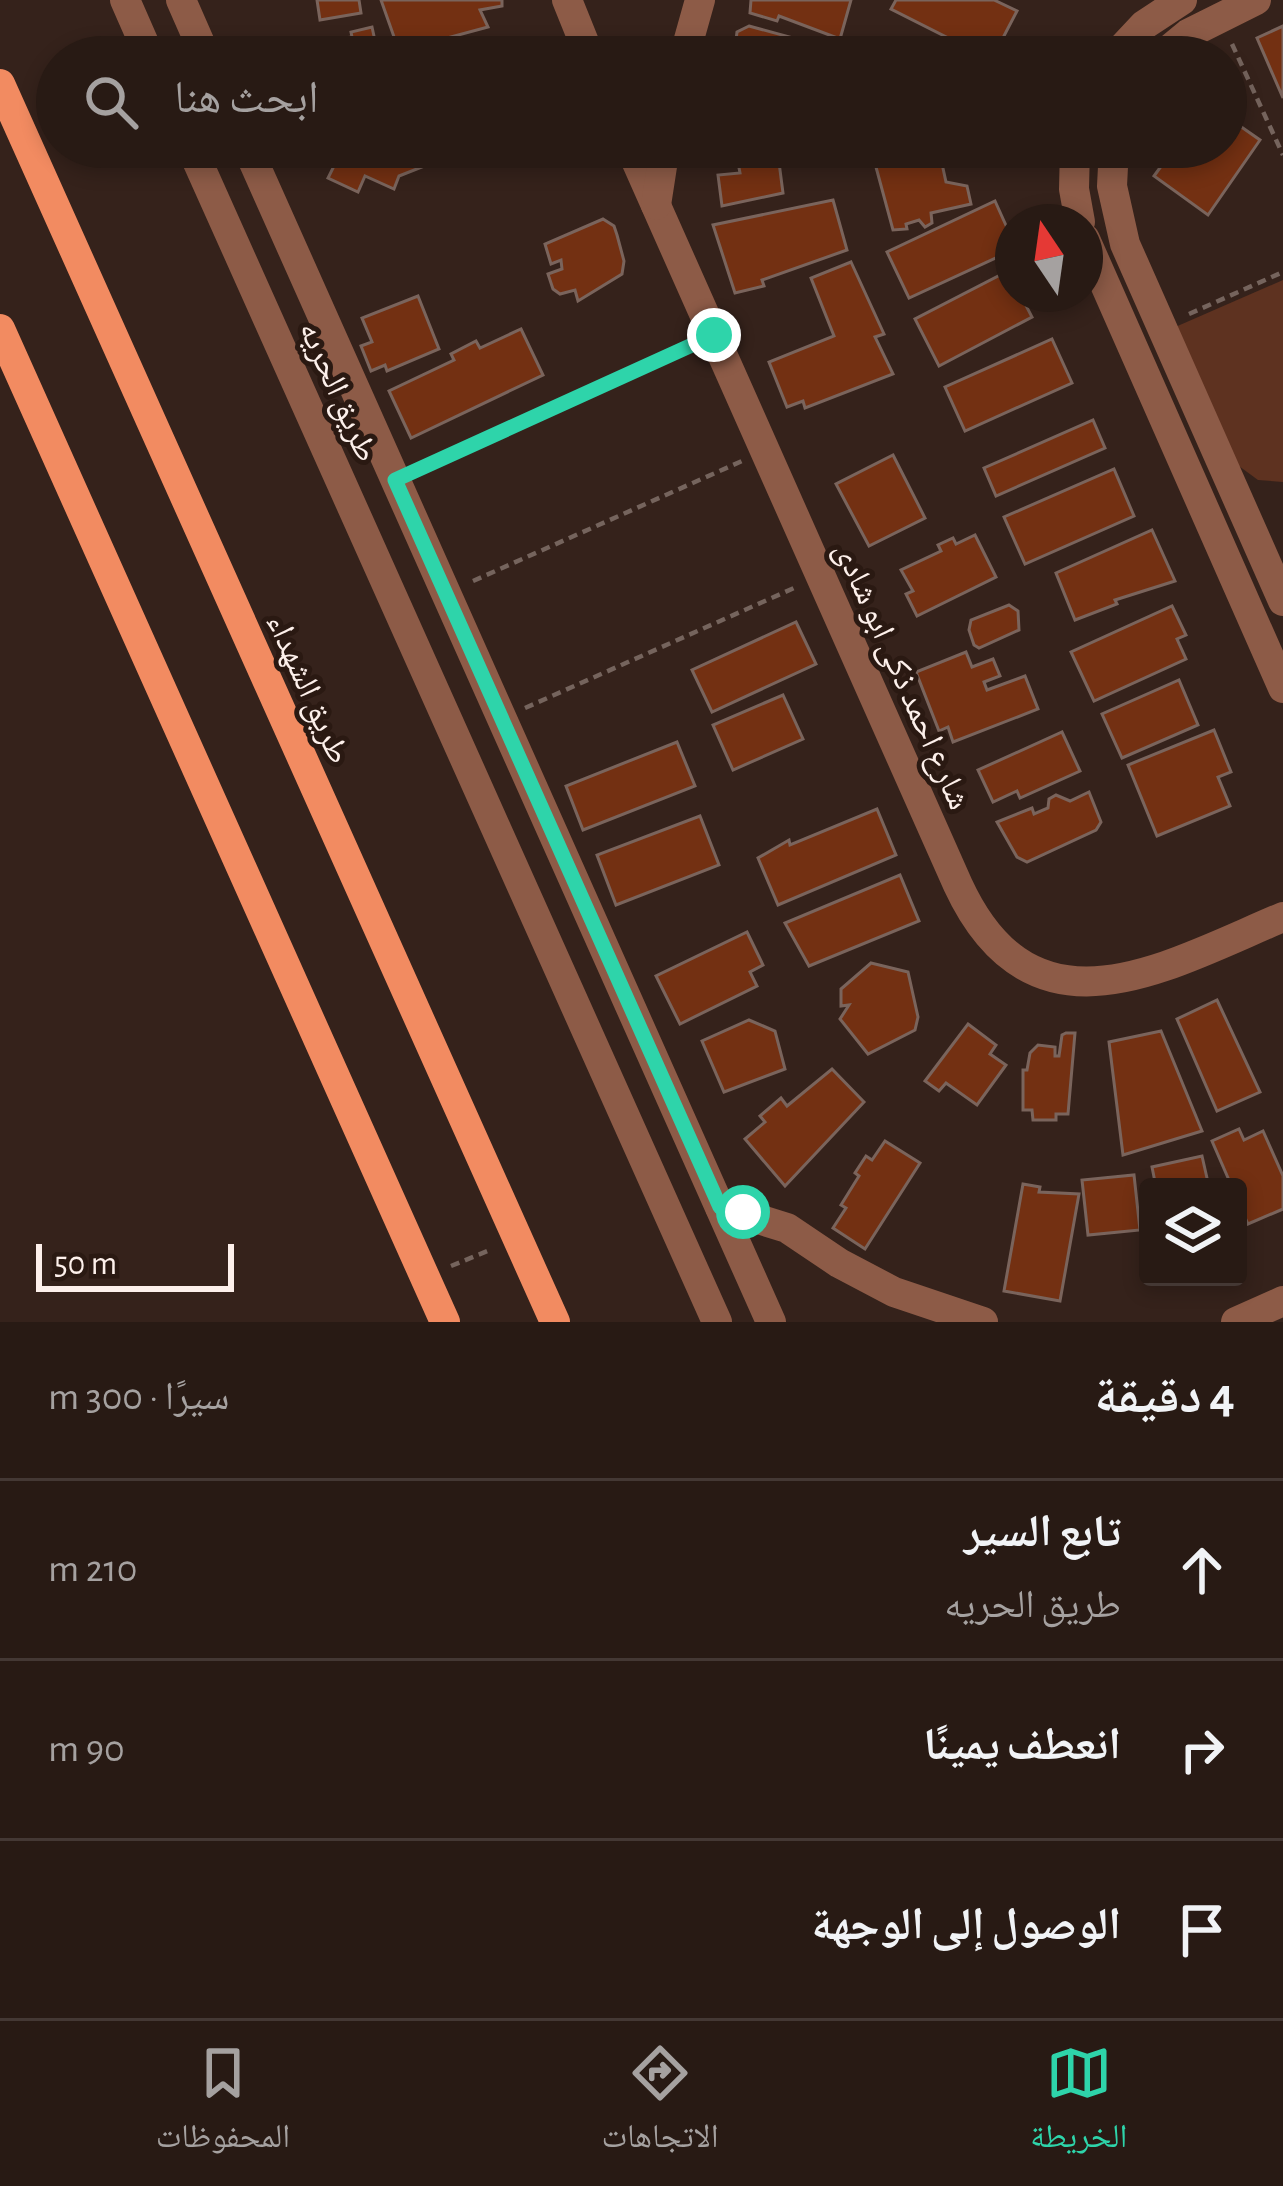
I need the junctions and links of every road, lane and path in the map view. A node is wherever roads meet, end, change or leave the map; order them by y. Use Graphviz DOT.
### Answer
graph roads {
  1 [pos="125,0"];
  2 [pos="181,0"];
  3 [pos="566,0"];
  4 [pos="700,0"];
  5 [pos="1182,0"];
  6 [pos="1256,0"];
  7 [pos="1219,17"];
  8 [pos="141,36"];
  9 [pos="197,36"];
  10 [pos="581,36"];
  11 [pos="690,36"];
  12 [pos="1134,36"];
  13 [pos="1186,36"];
  14 [pos="1228,36"];
  15 [pos="1247,76"];
  16 [pos="0,84"];
  17 [pos="1283,152"];
  18 [pos="36,164"];
  19 [pos="38,168"];
  20 [pos="199,168"];
  21 [pos="256,168"];
  22 [pos="639,168"];
  23 [pos="662,168"];
  24 [pos="1075,168"];
  25 [pos="1113,168"];
  26 [pos="1077,204"];
  27 [pos="656,205"];
  28 [pos="1283,272"];
  29 [pos="1103,280"];
  30 [pos="1162,326"];
  31 [pos="0,329"];
  32 [pos="714,335"];
  33 [pos="766,451"];
  34 [pos="395,480"];
  35 [pos="1268,529"];
  36 [pos="1222,551"];
  37 [pos="821,576"];
  38 [pos="446,593"];
  39 [pos="1283,601"];
  40 [pos="1283,688"];
  41 [pos="502,719"];
  42 [pos="1283,917"];
  43 [pos="720,1207"];
  44 [pos="517,1238"];
  45 [pos="424,1277"];
  46 [pos="1283,1301"];
  47 [pos="445,1322"];
  48 [pos="555,1322"];
  49 [pos="718,1322"];
  50 [pos="771,1322"];
  51 [pos="983,1322"];
  52 [pos="1236,1322"];
  1 -- 8 [label="street"];
  2 -- 9 [label="street"];
  3 -- 10 [label="street"];
  4 -- 11 [label="street"];
  5 -- 12 [label="street"];
  6 -- 7 [label="street"];
  7 -- 13 [label="street"];
  7 -- 14 [label="path"];
  15 -- 17 [label="path"];
  16 -- 18 [label="main road, طريق الشهداء"];
  19 -- 44 [label="main road, طريق الشهداء"];
  20 -- 49 [label="street, طريق الحريه"];
  21 -- 34 [label="street, طريق الحريه"];
  22 -- 27 [label="street, شارع احمد ذكى ابو شادى"];
  23 -- 27 [label="street"];
  24 -- 26 [label="street"];
  25 -- 30 [label="street"];
  27 -- 32 [label="street, شارع احمد ذكى ابو شادى"];
  28 -- 30 [label="path"];
  29 -- 36 [label="street"];
  30 -- 35 [label="street"];
  31 -- 45 [label="main road"];
  32 -- 33 [label="street, شارع احمد ذكى ابو شادى"];
  32 -- 34 [label="path"];
  33 -- 37 [label="street, شارع احمد ذكى ابو شادى"];
  33 -- 38 [label="path"];
  34 -- 38 [label="street, طريق الحريه"];
  35 -- 36 [label="street"];
  35 -- 39 [label="street"];
  36 -- 40 [label="street"];
  37 -- 41 [label="path"];
  37 -- 42 [label="street, شارع احمد ذكى ابو شادى"];
  38 -- 41 [label="street, طريق الحريه"];
  41 -- 43 [label="street, طريق الحريه"];
  43 -- 50 [label="street, طريق الحريه"];
  43 -- 51 [label="street"];
  44 -- 45 [label="path"];
  44 -- 48 [label="main road, طريق الشهداء"];
  45 -- 47 [label="main road"];
  46 -- 52 [label="street"];
}
